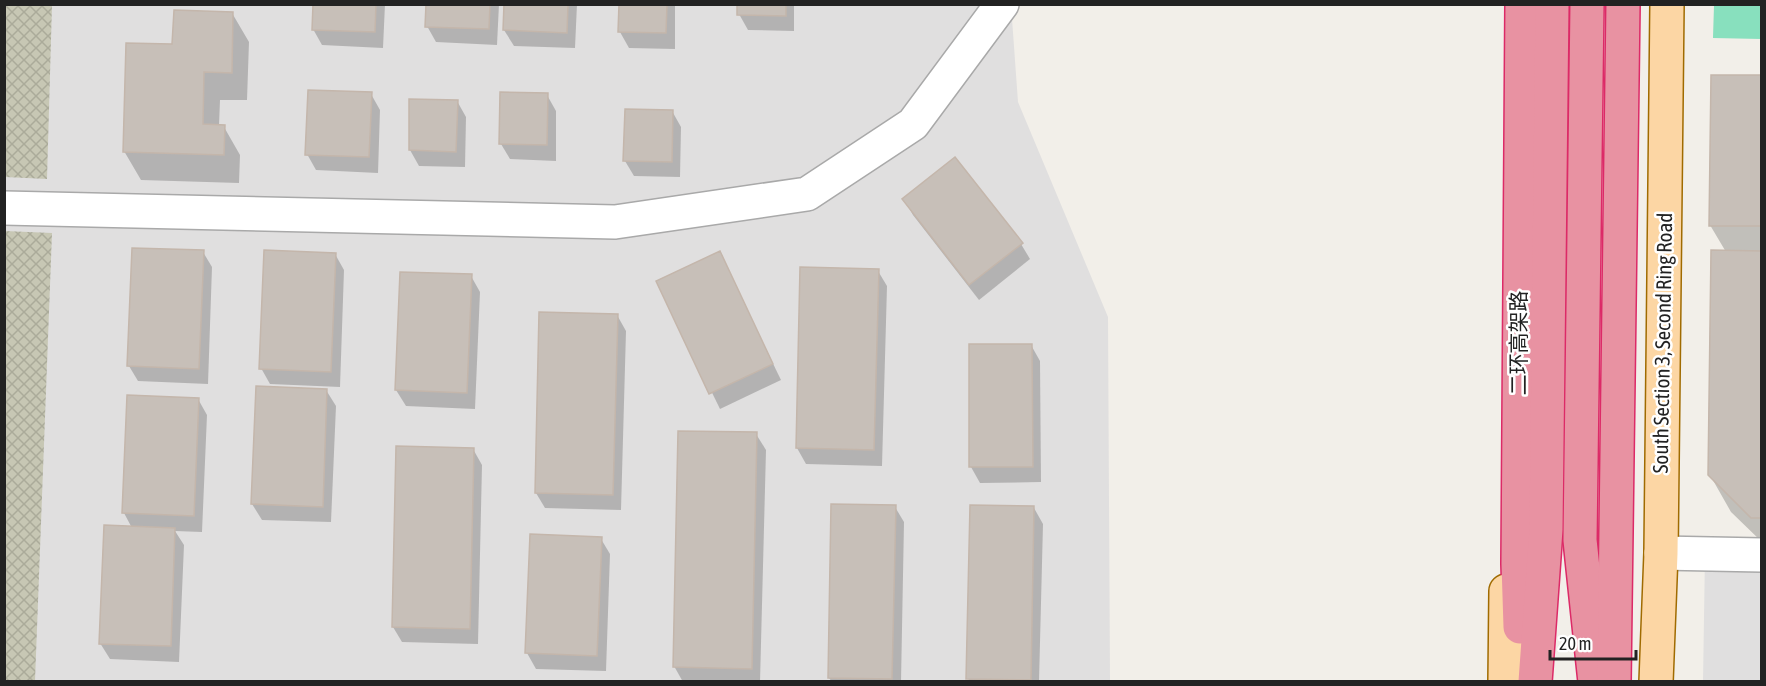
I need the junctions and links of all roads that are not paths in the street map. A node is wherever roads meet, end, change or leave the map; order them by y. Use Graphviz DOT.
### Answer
graph roads {
  1 [pos="1002,4"];
  2 [pos="1517,4"];
  3 [pos="1522,4"];
  4 [pos="1552,4"];
  5 [pos="1587,4"];
  6 [pos="1623,4"];
  7 [pos="1668,4"];
  8 [pos="4,208"];
  9 [pos="1661,553"];
  10 [pos="1761,555"];
  11 [pos="1505,681"];
  12 [pos="1522,681"];
  13 [pos="1535,681"];
  14 [pos="1595,681"];
  15 [pos="1614,681"];
  16 [pos="1656,681"];
  1 -- 8 [label="street"];
  2 -- 11 [label="main road"];
  3 -- 12 [label="highway, 二环高架路"];
  4 -- 13 [label="highway"];
  5 -- 14 [label="highway"];
  6 -- 15 [label="highway"];
  7 -- 9 [label="main road, South Section 3, Second Ring Road"];
  9 -- 10 [label="street"];
  9 -- 16 [label="main road, South Section 3, Second Ring Road"];
}
